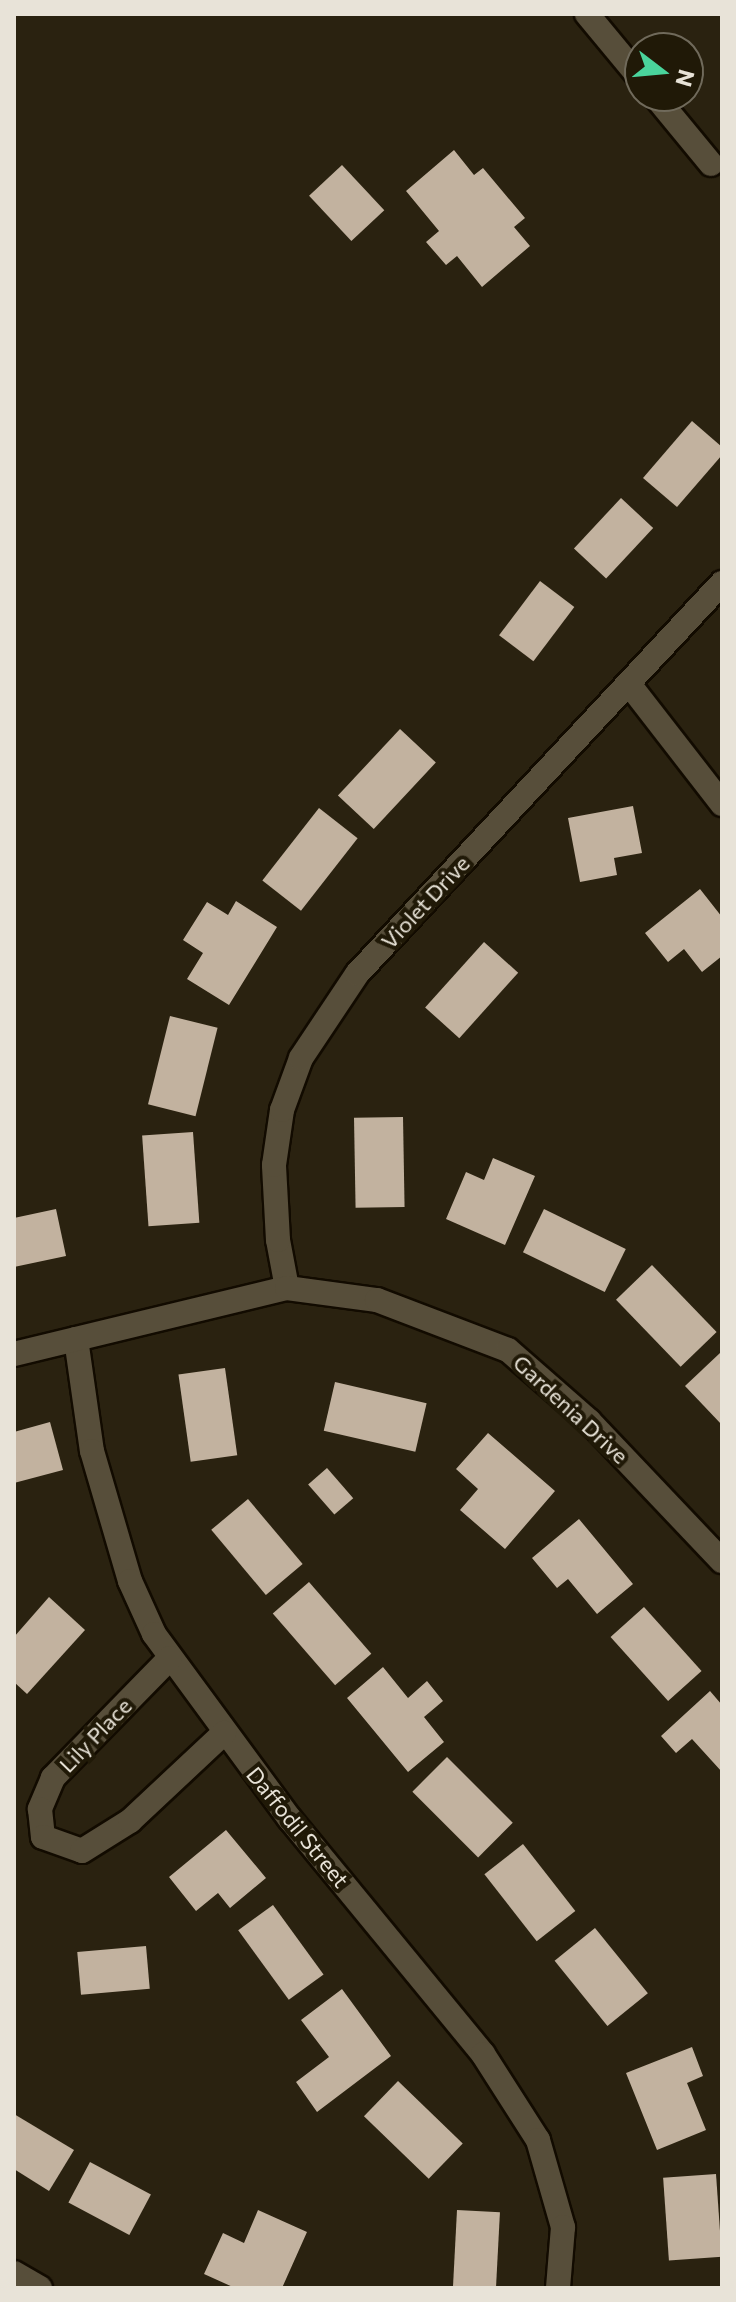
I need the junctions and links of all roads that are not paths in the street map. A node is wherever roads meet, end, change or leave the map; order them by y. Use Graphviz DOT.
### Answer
graph roads {
  1 [pos="587,14"];
  2 [pos="624,59"];
  3 [pos="668,112"];
  4 [pos="711,164"];
  5 [pos="722,583"];
  6 [pos="629,684"];
  7 [pos="722,804"];
  8 [pos="287,1288"];
  9 [pos="76,1339"];
  10 [pos="14,1354"];
  11 [pos="722,1561"];
  12 [pos="170,1658"];
  13 [pos="224,1733"];
  14 [pos="14,2273"];
  15 [pos="40,2288"];
  16 [pos="558,2288"];
  1 -- 2 [label="street"];
  3 -- 4 [label="street"];
  5 -- 6 [label="street, Violet Drive"];
  6 -- 7 [label="street"];
  6 -- 8 [label="street, Violet Drive"];
  8 -- 9 [label="street, Gardenia Drive"];
  8 -- 11 [label="street, Gardenia Drive"];
  9 -- 10 [label="street, Gardenia Drive"];
  9 -- 12 [label="street, Daffodil Street"];
  12 -- 13 [label="street, Daffodil Street"];
  12 -- 13 [label="street, Lily Place"];
  13 -- 16 [label="street, Daffodil Street"];
  14 -- 15 [label="street"];
}
